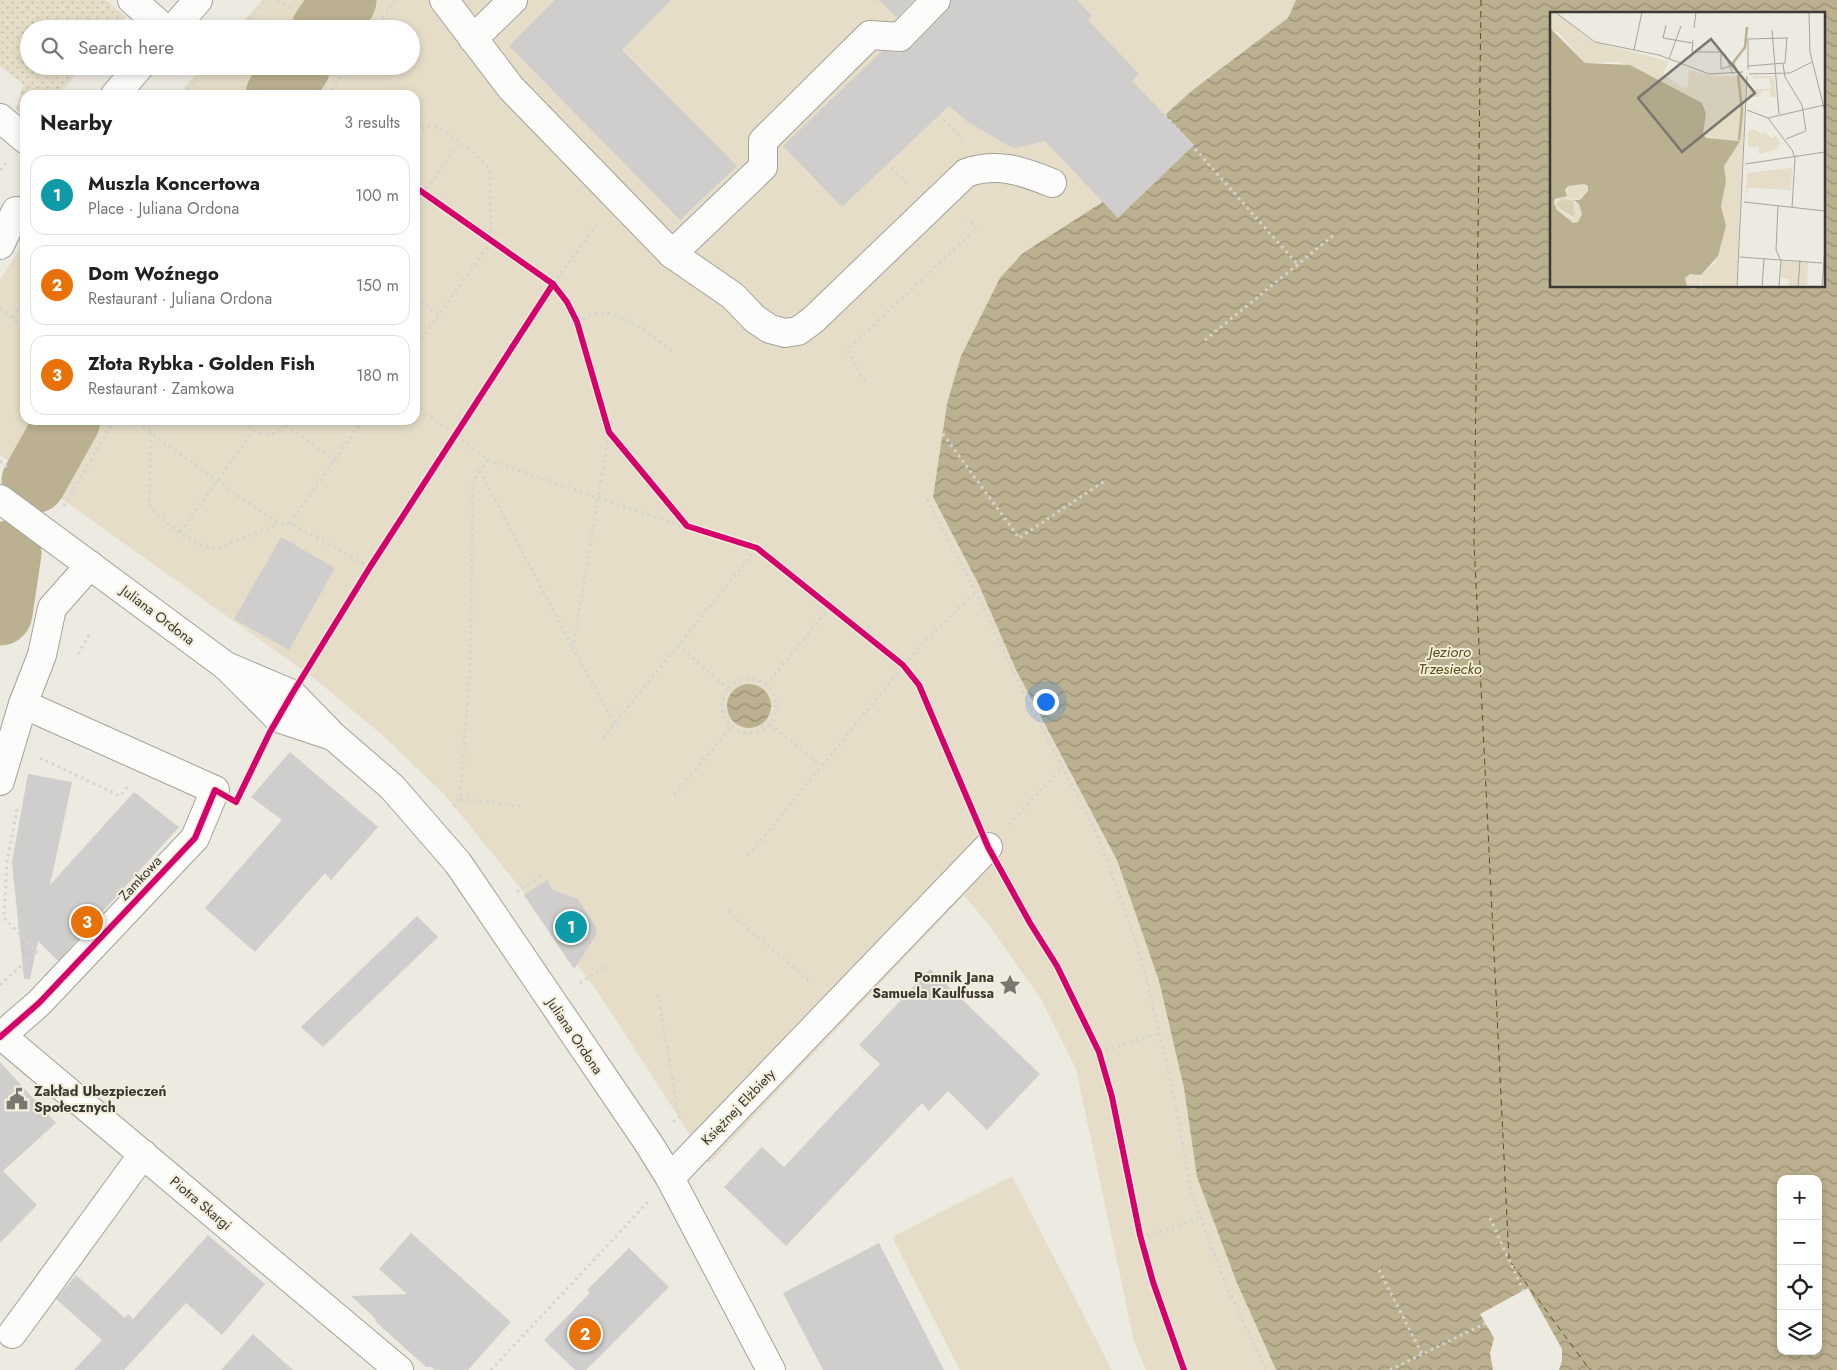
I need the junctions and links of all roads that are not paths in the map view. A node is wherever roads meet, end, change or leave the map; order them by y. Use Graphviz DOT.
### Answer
graph roads {
  1 [pos="132,0"];
  2 [pos="198,0"];
  3 [pos="444,0"];
  4 [pos="513,0"];
  5 [pos="936,0"];
  6 [pos="155,20"];
  7 [pos="181,20"];
  8 [pos="473,39"];
  9 [pos="132,75"];
  10 [pos="119,90"];
  11 [pos="0,118"];
  12 [pos="20,135"];
  13 [pos="1052,184"];
  14 [pos="14,212"];
  15 [pos="0,245"];
  16 [pos="672,254"];
  17 [pos="2,499"];
  18 [pos="90,565"];
  19 [pos="23,704"];
  20 [pos="0,781"];
  21 [pos="988,847"];
  22 [pos="1,1036"];
  23 [pos="143,1154"];
  24 [pos="670,1178"];
  25 [pos="12,1334"];
  26 [pos="399,1370"];
  27 [pos="771,1370"];
  1 -- 6 [label="street"];
  2 -- 7 [label="street"];
  3 -- 8 [label="street"];
  4 -- 8 [label="street"];
  5 -- 16 [label="street"];
  8 -- 16 [label="street"];
  9 -- 10 [label="street"];
  11 -- 12 [label="street"];
  13 -- 16 [label="street"];
  14 -- 15 [label="street"];
  17 -- 18 [label="street, Juliana Ordona"];
  18 -- 19 [label="street"];
  18 -- 24 [label="street, Juliana Ordona"];
  19 -- 20 [label="street"];
  19 -- 22 [label="street, Zamkowa"];
  21 -- 24 [label="street, Księżnej Elżbiety"];
  22 -- 23 [label="street, Piotra Skargi"];
  23 -- 25 [label="street"];
  23 -- 26 [label="street, Piotra Skargi"];
  24 -- 27 [label="street, Juliana Ordona"];
}
